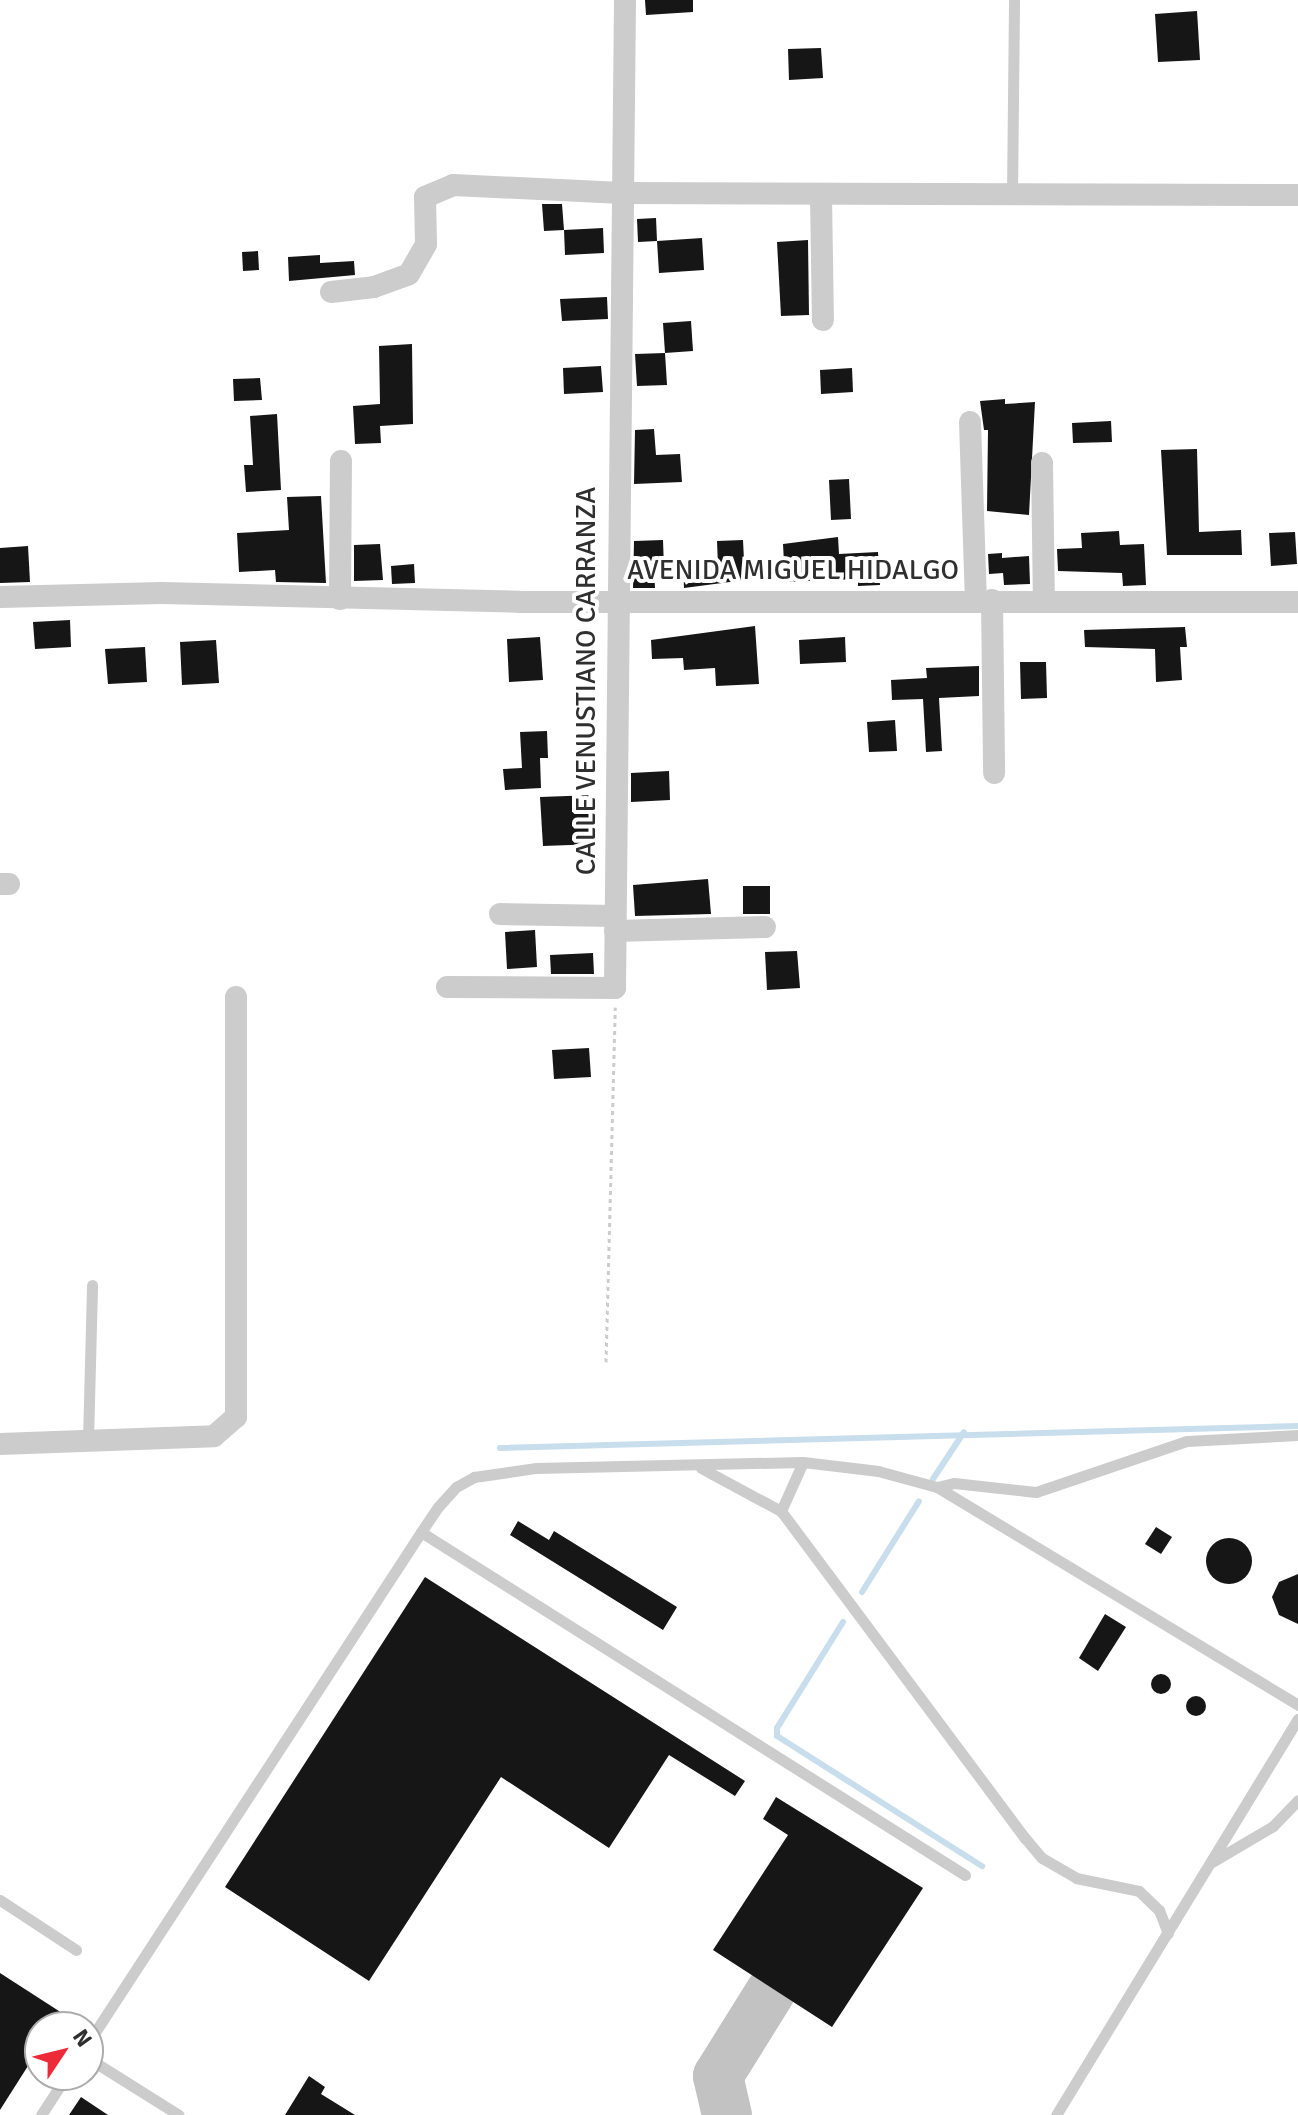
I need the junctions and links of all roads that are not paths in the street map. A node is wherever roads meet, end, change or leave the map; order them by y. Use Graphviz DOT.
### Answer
graph roads {
  1 [pos="625,0"];
  2 [pos="1014,0"];
  3 [pos="622,193"];
  4 [pos="1012,195"];
  5 [pos="1298,195"];
  6 [pos="821,196"];
  7 [pos="331,292"];
  8 [pos="823,320"];
  9 [pos="970,422"];
  10 [pos="341,461"];
  11 [pos="1042,463"];
  12 [pos="0,597"];
  13 [pos="1044,598"];
  14 [pos="340,599"];
  15 [pos="616,600"];
  16 [pos="984,600"];
  17 [pos="1298,602"];
  18 [pos="994,773"];
  19 [pos="500,914"];
  20 [pos="615,923"];
  21 [pos="765,927"];
  22 [pos="447,987"];
  23 [pos="236,997"];
  24 [pos="92,1285"];
  25 [pos="1298,1435"];
  26 [pos="88,1440"];
  27 [pos="0,1444"];
  28 [pos="803,1462"];
  29 [pos="698,1467"];
  30 [pos="937,1487"];
  31 [pos="781,1511"];
  32 [pos="421,1532"];
  33 [pos="1298,1705"];
  34 [pos="1298,1719"];
  35 [pos="1298,1800"];
  36 [pos="1211,1863"];
  37 [pos="965,1875"];
  38 [pos="0,1900"];
  39 [pos="1168,1933"];
  40 [pos="76,1950"];
  41 [pos="104,2018"];
  42 [pos="104,2068"];
  43 [pos="57,2091"];
  44 [pos="41,2115"];
  45 [pos="179,2115"];
  46 [pos="1056,2115"];
  1 -- 3 [label="street, CALLE VENUSTIANO CARRANZA"];
  2 -- 4 [label="lane"];
  3 -- 6 [label="street"];
  3 -- 7 [label="street"];
  3 -- 15 [label="street, CALLE VENUSTIANO CARRANZA"];
  4 -- 5 [label="street"];
  4 -- 6 [label="street"];
  6 -- 8 [label="street"];
  9 -- 16 [label="street"];
  10 -- 14 [label="street"];
  11 -- 13 [label="street"];
  12 -- 14 [label="street, AVENIDA MIGUEL HIDALGO"];
  13 -- 16 [label="street, AVENIDA MIGUEL HIDALGO"];
  13 -- 17 [label="street, AVENIDA MIGUEL HIDALGO"];
  14 -- 15 [label="street, AVENIDA MIGUEL HIDALGO"];
  15 -- 16 [label="street, AVENIDA MIGUEL HIDALGO"];
  15 -- 20 [label="street, CALLE VENUSTIANO CARRANZA"];
  16 -- 18 [label="street"];
  19 -- 20 [label="street"];
  20 -- 21 [label="street"];
  20 -- 22 [label="street, CALLE VENUSTIANO CARRANZA"];
  23 -- 26 [label="street"];
  24 -- 26 [label="lane"];
  25 -- 30 [label="lane"];
  26 -- 27 [label="street"];
  28 -- 29 [label="lane"];
  28 -- 30 [label="lane"];
  28 -- 31 [label="lane"];
  29 -- 31 [label="lane"];
  29 -- 32 [label="lane"];
  30 -- 33 [label="lane"];
  31 -- 39 [label="lane"];
  32 -- 37 [label="lane"];
  32 -- 41 [label="lane"];
  34 -- 36 [label="lane"];
  35 -- 36 [label="lane"];
  36 -- 39 [label="lane"];
  38 -- 40 [label="lane"];
  39 -- 46 [label="lane"];
  42 -- 45 [label="lane"];
  43 -- 44 [label="lane"];
}
